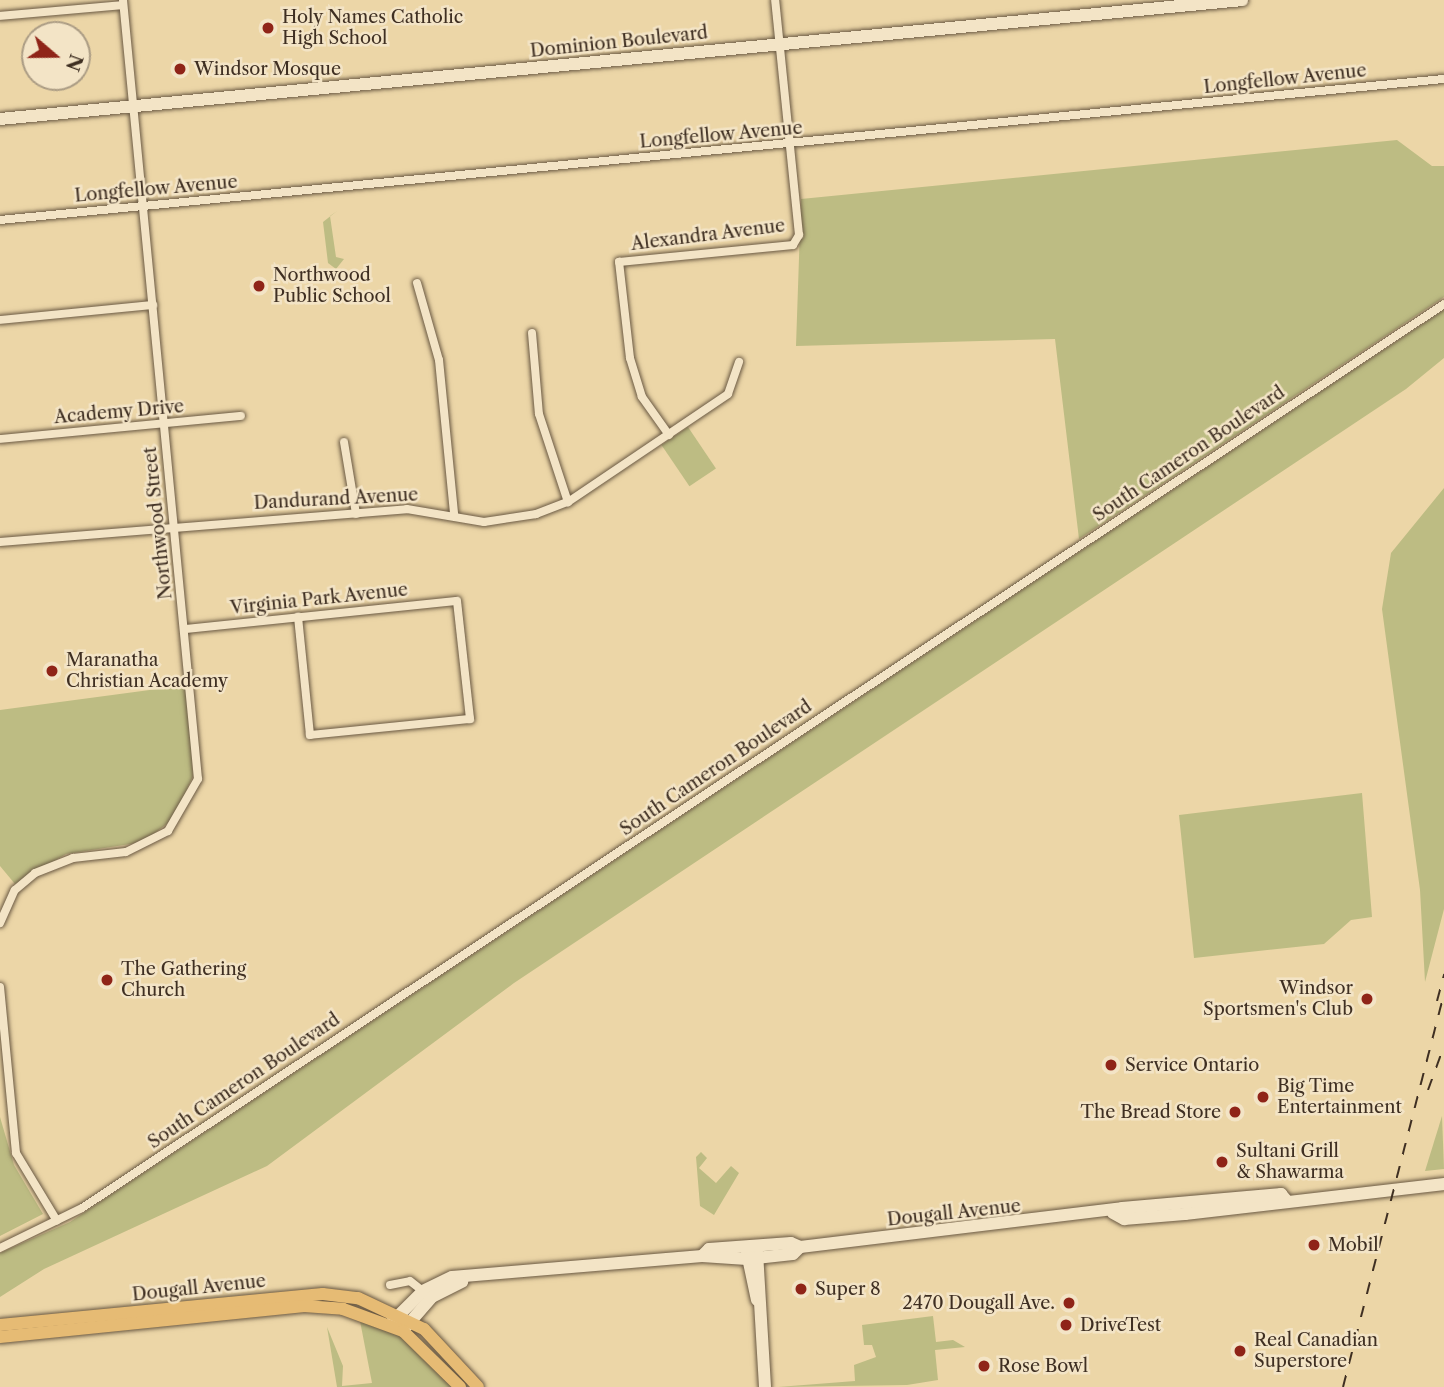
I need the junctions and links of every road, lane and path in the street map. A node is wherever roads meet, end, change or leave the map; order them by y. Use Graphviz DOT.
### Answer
graph roads {
  1 [pos="775,0"];
  2 [pos="1242,0"];
  3 [pos="123,2"];
  4 [pos="0,16"];
  5 [pos="778,44"];
  6 [pos="1444,79"];
  7 [pos="133,106"];
  8 [pos="0,119"];
  9 [pos="789,145"];
  10 [pos="143,206"];
  11 [pos="0,220"];
  12 [pos="417,283"];
  13 [pos="1444,304"];
  14 [pos="153,306"];
  15 [pos="0,320"];
  16 [pos="532,333"];
  17 [pos="738,362"];
  18 [pos="242,416"];
  19 [pos="164,424"];
  20 [pos="669,435"];
  21 [pos="0,439"];
  22 [pos="345,443"];
  23 [pos="568,502"];
  24 [pos="356,514"];
  25 [pos="454,514"];
  26 [pos="174,525"];
  27 [pos="0,542"];
  28 [pos="298,617"];
  29 [pos="185,629"];
  30 [pos="0,923"];
  31 [pos="0,987"];
  32 [pos="12,1112"];
  33 [pos="0,1114"];
  34 [pos="1444,1184"];
  35 [pos="57,1222"];
  36 [pos="0,1248"];
  37 [pos="752,1252"];
  38 [pos="471,1277"];
  39 [pos="390,1285"];
  40 [pos="422,1291"];
  41 [pos="395,1319"];
  42 [pos="0,1325"];
  43 [pos="407,1326"];
  44 [pos="0,1337"];
  45 [pos="460,1387"];
  46 [pos="478,1387"];
  47 [pos="765,1387"];
  1 -- 5 [label="street"];
  2 -- 5 [label="street, Dominion Boulevard"];
  3 -- 4 [label="street"];
  3 -- 7 [label="street, Northwood Street"];
  5 -- 7 [label="street, Dominion Boulevard"];
  5 -- 9 [label="street"];
  6 -- 9 [label="street, Longfellow Avenue"];
  7 -- 8 [label="street, Dominion Boulevard"];
  7 -- 10 [label="street, Northwood Street"];
  9 -- 10 [label="street, Longfellow Avenue"];
  9 -- 20 [label="street, Alexandra Avenue"];
  10 -- 11 [label="street, Longfellow Avenue"];
  10 -- 14 [label="street, Northwood Street"];
  12 -- 25 [label="street"];
  13 -- 35 [label="street, South Cameron Boulevard"];
  14 -- 15 [label="street"];
  14 -- 19 [label="street, Northwood Street"];
  16 -- 23 [label="street"];
  17 -- 20 [label="street, Dandurand Avenue"];
  18 -- 19 [label="street, Academy Drive"];
  19 -- 21 [label="street, Academy Drive"];
  19 -- 26 [label="street, Northwood Street"];
  20 -- 23 [label="street, Dandurand Avenue"];
  22 -- 24 [label="street"];
  23 -- 25 [label="street, Dandurand Avenue"];
  24 -- 25 [label="street, Dandurand Avenue"];
  24 -- 26 [label="street, Dandurand Avenue"];
  26 -- 27 [label="street, Dandurand Avenue"];
  26 -- 29 [label="street, Northwood Street"];
  28 -- 28 [label="street, Virginia Park Avenue"];
  28 -- 29 [label="street, Virginia Park Avenue"];
  29 -- 30 [label="street, Northwood Street"];
  31 -- 32 [label="street"];
  32 -- 33 [label="street"];
  32 -- 35 [label="street"];
  34 -- 37 [label="street, Dougall Avenue"];
  35 -- 36 [label="street, South Cameron Boulevard"];
  37 -- 38 [label="street, Dougall Avenue"];
  37 -- 47 [label="street"];
  38 -- 40 [label="street, Dougall Avenue"];
  38 -- 43 [label="street, Dougall Avenue"];
  39 -- 40 [label="street"];
  40 -- 41 [label="street, Dougall Avenue"];
  41 -- 42 [label="main road, Dougall Avenue"];
  41 -- 43 [label="main road, Dougall Avenue"];
  41 -- 44 [label="main road, Dougall Avenue"];
  43 -- 45 [label="main road"];
  43 -- 46 [label="main road"];
}
